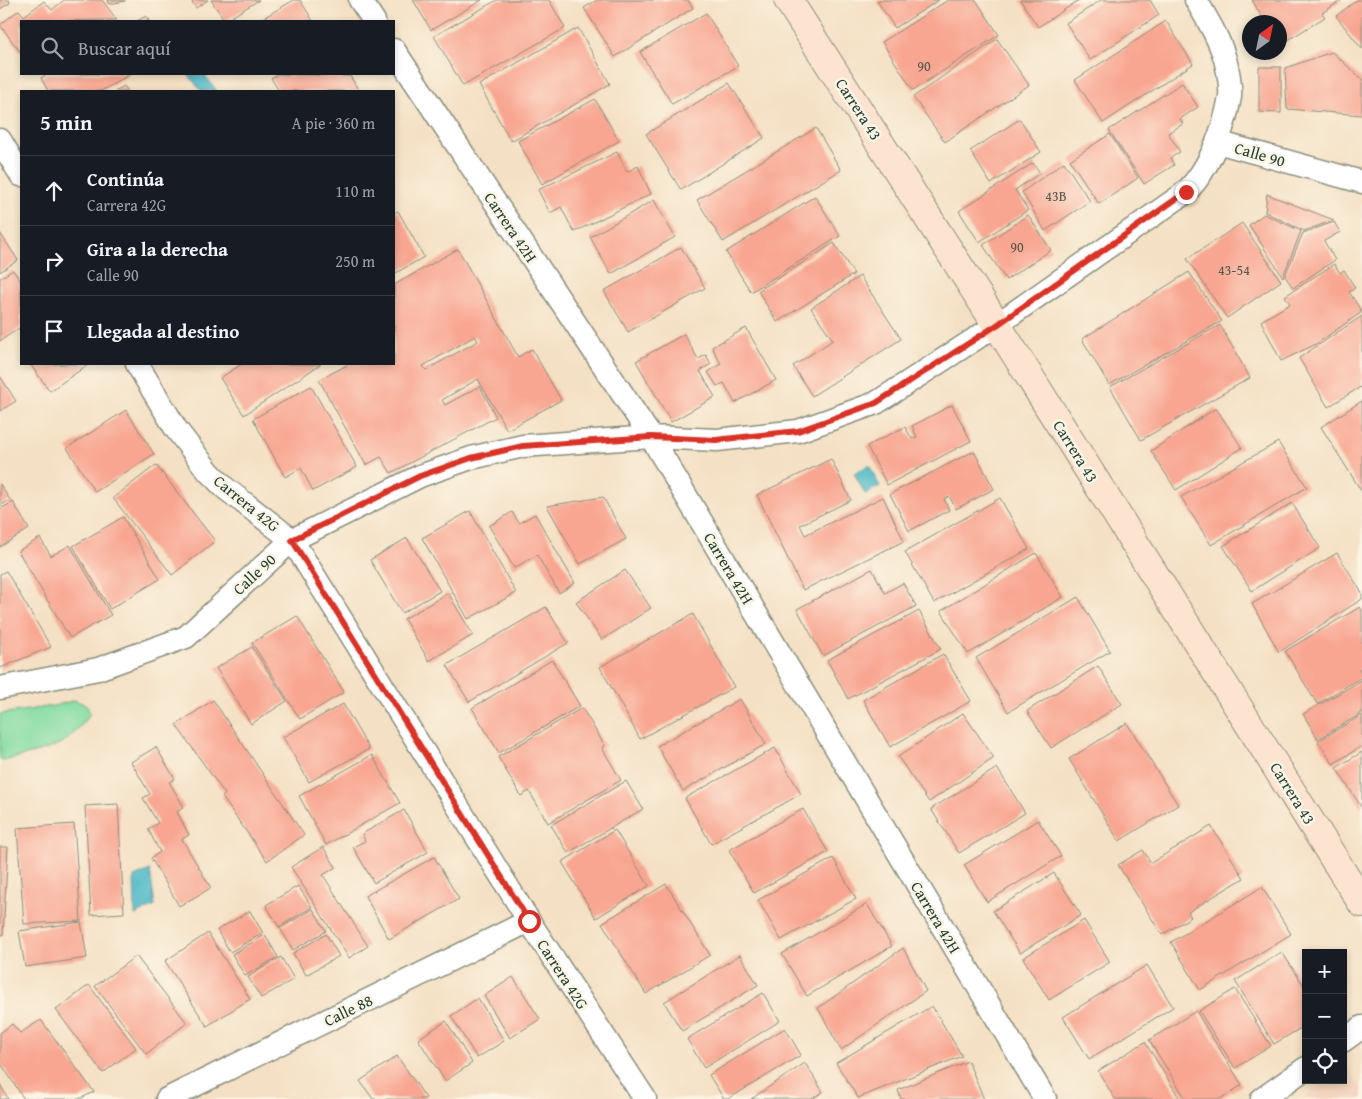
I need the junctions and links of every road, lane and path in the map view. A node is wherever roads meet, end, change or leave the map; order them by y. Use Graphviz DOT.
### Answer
graph roads {
  1 [pos="360,0"];
  2 [pos="788,0"];
  3 [pos="1196,0"];
  4 [pos="373,20"];
  5 [pos="395,52"];
  6 [pos="0,140"];
  7 [pos="1217,142"];
  8 [pos="20,172"];
  9 [pos="1362,182"];
  10 [pos="997,325"];
  11 [pos="138,365"];
  12 [pos="651,437"];
  13 [pos="292,540"];
  14 [pos="0,688"];
  15 [pos="1362,903"];
  16 [pos="529,921"];
  17 [pos="1362,1027"];
  18 [pos="1346,1039"];
  19 [pos="1302,1071"];
  20 [pos="167,1099"];
  21 [pos="645,1099"];
  22 [pos="1045,1099"];
  23 [pos="1262,1099"];
  1 -- 4 [label="street"];
  2 -- 10 [label="street, Carrera 43"];
  3 -- 7 [label="street"];
  5 -- 12 [label="street, Carrera 42H"];
  6 -- 8 [label="street"];
  7 -- 9 [label="street, Calle 90"];
  7 -- 10 [label="street, Calle 90"];
  10 -- 12 [label="street, Calle 90"];
  10 -- 15 [label="street, Carrera 43"];
  11 -- 13 [label="street, Carrera 42G"];
  12 -- 13 [label="street, Calle 90"];
  12 -- 22 [label="street, Carrera 42H"];
  13 -- 14 [label="street, Calle 90"];
  13 -- 16 [label="street, Carrera 42G"];
  16 -- 20 [label="street, Calle 88"];
  16 -- 21 [label="street, Carrera 42G"];
  17 -- 18 [label="street"];
  19 -- 23 [label="street"];
}
